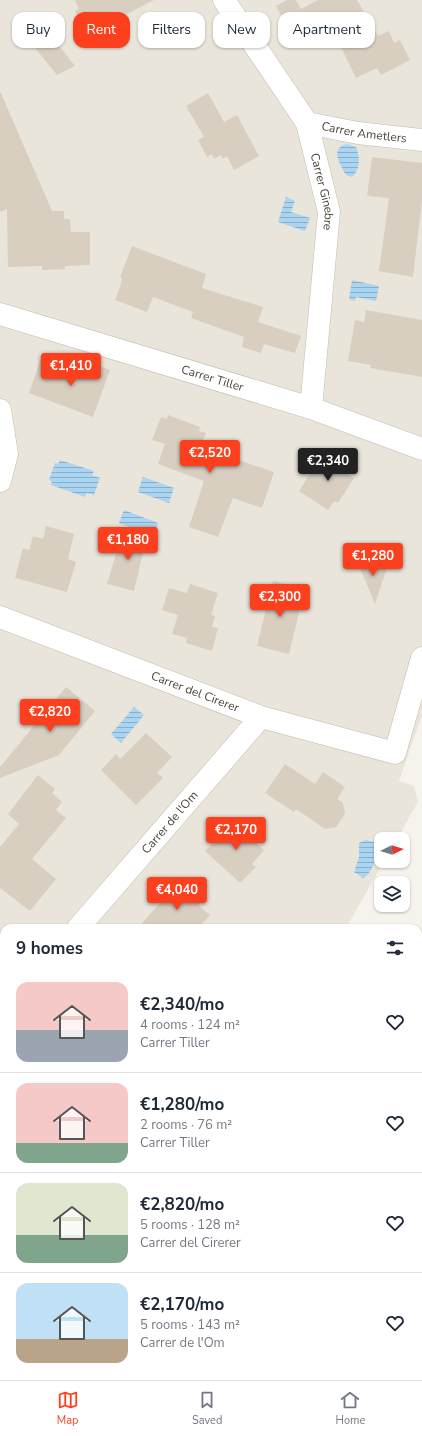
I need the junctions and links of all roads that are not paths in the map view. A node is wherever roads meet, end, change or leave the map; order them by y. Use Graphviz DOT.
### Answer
graph roads {
  1 [pos="224,0"];
  2 [pos="307,123"];
  3 [pos="422,140"];
  4 [pos="0,314"];
  5 [pos="311,408"];
  6 [pos="0,410"];
  7 [pos="422,449"];
  8 [pos="0,481"];
  9 [pos="0,617"];
  10 [pos="422,658"];
  11 [pos="261,716"];
  12 [pos="81,924"];
  1 -- 2 [label="street, Carrer Ginebre"];
  2 -- 3 [label="street, Carrer Ametlers"];
  2 -- 5 [label="street, Carrer Ginebre"];
  4 -- 5 [label="street, Carrer Tiller"];
  5 -- 7 [label="street, Carrer Tiller"];
  6 -- 8 [label="street"];
  9 -- 11 [label="street, Carrer del Cirerer"];
  10 -- 11 [label="street, Carrer del Cirerer"];
  11 -- 12 [label="street, Carrer de l'Om"];
}
